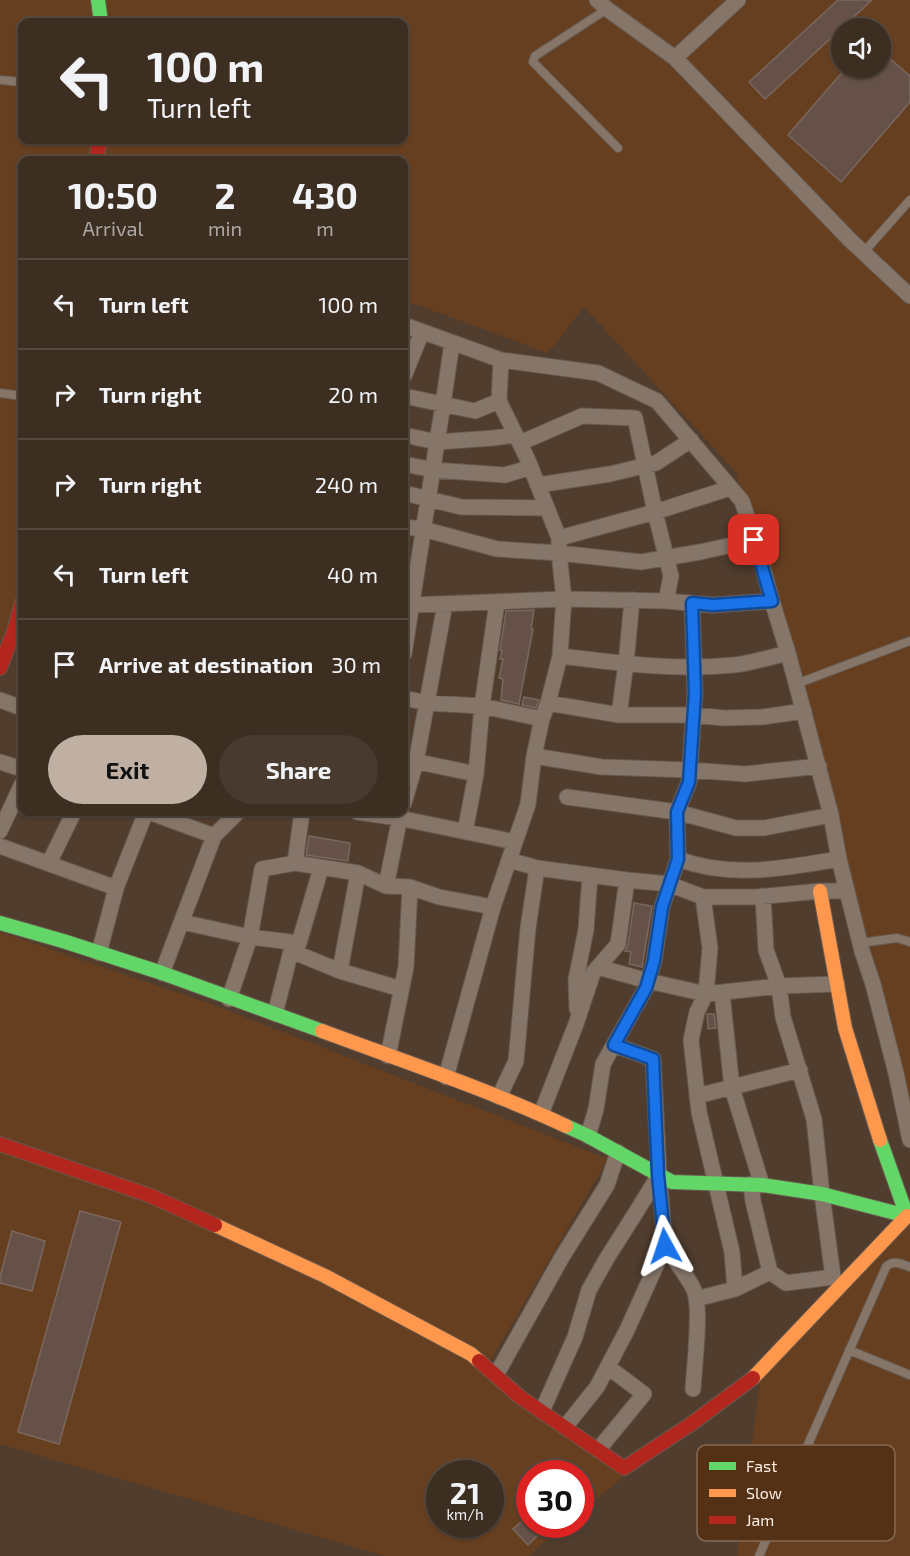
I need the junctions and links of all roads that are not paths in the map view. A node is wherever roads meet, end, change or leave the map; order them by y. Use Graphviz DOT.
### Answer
graph roads {
  1 [pos="99,0"];
  2 [pos="738,0"];
  3 [pos="602,4"];
  4 [pos="101,18"];
  5 [pos="675,58"];
  6 [pos="0,80"];
  7 [pos="18,82"];
  8 [pos="618,148"];
  9 [pos="910,200"];
  10 [pos="863,253"];
  11 [pos="910,296"];
  12 [pos="408,327"];
  13 [pos="422,332"];
  14 [pos="452,343"];
  15 [pos="501,360"];
  16 [pos="408,366"];
  17 [pos="0,393"];
  18 [pos="18,395"];
  19 [pos="408,397"];
  20 [pos="499,401"];
  21 [pos="444,404"];
  22 [pos="408,436"];
  23 [pos="518,439"];
  24 [pos="691,440"];
  25 [pos="437,442"];
  26 [pos="408,465"];
  27 [pos="645,465"];
  28 [pos="531,467"];
  29 [pos="433,470"];
  30 [pos="538,485"];
  31 [pos="730,488"];
  32 [pos="408,494"];
  33 [pos="428,499"];
  34 [pos="547,508"];
  35 [pos="655,512"];
  36 [pos="408,527"];
  37 [pos="423,529"];
  38 [pos="754,540"];
  39 [pos="559,546"];
  40 [pos="667,558"];
  41 [pos="564,599"];
  42 [pos="632,600"];
  43 [pos="666,601"];
  44 [pos="772,601"];
  45 [pos="497,602"];
  46 [pos="692,603"];
  47 [pos="408,604"];
  48 [pos="445,604"];
  49 [pos="18,632"];
  50 [pos="910,641"];
  51 [pos="788,653"];
  52 [pos="560,656"];
  53 [pos="626,663"];
  54 [pos="0,668"];
  55 [pos="694,668"];
  56 [pos="796,684"];
  57 [pos="408,699"];
  58 [pos="0,700"];
  59 [pos="427,703"];
  60 [pos="548,704"];
  61 [pos="482,706"];
  62 [pos="18,707"];
  63 [pos="804,711"];
  64 [pos="619,716"];
  65 [pos="693,716"];
  66 [pos="542,719"];
  67 [pos="534,756"];
  68 [pos="410,760"];
  69 [pos="0,762"];
  70 [pos="819,766"];
  71 [pos="18,768"];
  72 [pos="690,770"];
  73 [pos="476,774"];
  74 [pos="18,793"];
  75 [pos="567,797"];
  76 [pos="677,812"];
  77 [pos="408,813"];
  78 [pos="831,815"];
  79 [pos="72,816"];
  80 [pos="146,816"];
  81 [pos="159,816"];
  82 [pos="234,816"];
  83 [pos="301,816"];
  84 [pos="400,816"];
  85 [pos="0,831"];
  86 [pos="465,832"];
  87 [pos="214,836"];
  88 [pos="515,842"];
  89 [pos="0,846"];
  90 [pos="678,859"];
  91 [pos="838,859"];
  92 [pos="509,860"];
  93 [pos="49,863"];
  94 [pos="295,863"];
  95 [pos="321,868"];
  96 [pos="537,868"];
  97 [pos="358,873"];
  98 [pos="590,875"];
  99 [pos="627,880"];
  100 [pos="669,884"];
  101 [pos="386,886"];
  102 [pos="410,887"];
  103 [pos="116,888"];
  104 [pos="820,891"];
  105 [pos="846,891"];
  106 [pos="763,896"];
  107 [pos="703,897"];
  108 [pos="493,907"];
  109 [pos="0,922"];
  110 [pos="182,922"];
  111 [pos="910,934"];
  112 [pos="250,938"];
  113 [pos="897,938"];
  114 [pos="910,942"];
  115 [pos="861,943"];
  116 [pos="295,947"];
  117 [pos="99,952"];
  118 [pos="598,967"];
  119 [pos="340,971"];
  120 [pos="162,973"];
  121 [pos="648,981"];
  122 [pos="837,984"];
  123 [pos="779,986"];
  124 [pos="401,988"];
  125 [pos="722,993"];
  126 [pos="706,994"];
  127 [pos="229,999"];
  128 [pos="275,1014"];
  129 [pos="578,1017"];
  130 [pos="614,1045"];
  131 [pos="388,1056"];
  132 [pos="800,1070"];
  133 [pos="446,1077"];
  134 [pos="732,1088"];
  135 [pos="697,1096"];
  136 [pos="499,1097"];
  137 [pos="541,1114"];
  138 [pos="588,1136"];
  139 [pos="910,1140"];
  140 [pos="0,1144"];
  141 [pos="618,1152"];
  142 [pos="658,1175"];
  143 [pos="717,1184"];
  144 [pos="757,1185"];
  145 [pos="822,1194"];
  146 [pos="909,1214"];
  147 [pos="665,1246"];
  148 [pos="910,1266"];
  149 [pos="770,1272"];
  150 [pos="735,1290"];
  151 [pos="696,1299"];
  152 [pos="849,1350"];
  153 [pos="608,1367"];
  154 [pos="496,1375"];
  155 [pos="910,1375"];
  156 [pos="693,1389"];
  157 [pos="542,1411"];
  158 [pos="565,1427"];
  159 [pos="807,1445"];
  160 [pos="598,1450"];
  161 [pos="766,1541"];
  162 [pos="759,1556"];
  1 -- 4 [label="street"];
  2 -- 5 [label="street"];
  3 -- 5 [label="street"];
  3 -- 8 [label="lane"];
  5 -- 10 [label="street"];
  6 -- 7 [label="lane"];
  9 -- 10 [label="lane"];
  10 -- 11 [label="street"];
  12 -- 13 [label="street"];
  13 -- 14 [label="street"];
  13 -- 16 [label="street"];
  14 -- 15 [label="street"];
  14 -- 21 [label="street"];
  15 -- 20 [label="street"];
  15 -- 24 [label="street"];
  17 -- 18 [label="lane"];
  19 -- 21 [label="street"];
  20 -- 21 [label="street"];
  20 -- 23 [label="street"];
  21 -- 25 [label="street"];
  22 -- 25 [label="street"];
  23 -- 25 [label="street"];
  23 -- 27 [label="street"];
  23 -- 28 [label="street"];
  24 -- 27 [label="street"];
  24 -- 31 [label="street"];
  25 -- 29 [label="street"];
  26 -- 29 [label="street"];
  27 -- 30 [label="street"];
  27 -- 35 [label="street"];
  28 -- 29 [label="street"];
  28 -- 30 [label="street"];
  29 -- 33 [label="street"];
  30 -- 34 [label="street"];
  31 -- 35 [label="street"];
  31 -- 38 [label="street"];
  32 -- 33 [label="street"];
  33 -- 34 [label="street"];
  33 -- 37 [label="street"];
  34 -- 39 [label="street"];
  35 -- 39 [label="street"];
  35 -- 40 [label="street"];
  36 -- 37 [label="street"];
  37 -- 39 [label="street"];
  37 -- 47 [label="street"];
  38 -- 40 [label="street"];
  38 -- 44 [label="street"];
  39 -- 40 [label="street"];
  39 -- 41 [label="street"];
  40 -- 43 [label="street"];
  41 -- 42 [label="street"];
  41 -- 45 [label="street"];
  41 -- 52 [label="street"];
  42 -- 43 [label="street"];
  42 -- 53 [label="street"];
  43 -- 46 [label="street"];
  44 -- 46 [label="street"];
  44 -- 51 [label="street"];
  45 -- 48 [label="street"];
  45 -- 61 [label="street"];
  46 -- 55 [label="street"];
  47 -- 48 [label="street"];
  48 -- 59 [label="street"];
  49 -- 54 [label="street"];
  50 -- 56 [label="lane"];
  51 -- 55 [label="street"];
  51 -- 56 [label="street"];
  52 -- 53 [label="street"];
  52 -- 60 [label="street"];
  53 -- 55 [label="street"];
  53 -- 64 [label="street"];
  55 -- 65 [label="street"];
  56 -- 63 [label="street"];
  57 -- 59 [label="street"];
  58 -- 62 [label="street"];
  59 -- 61 [label="street"];
  59 -- 68 [label="street"];
  60 -- 64 [label="street"];
  60 -- 66 [label="street"];
  61 -- 66 [label="street"];
  61 -- 73 [label="street"];
  63 -- 65 [label="street"];
  63 -- 70 [label="street"];
  64 -- 65 [label="street"];
  65 -- 72 [label="street"];
  66 -- 67 [label="street"];
  67 -- 72 [label="street"];
  67 -- 88 [label="street"];
  68 -- 73 [label="street"];
  69 -- 71 [label="street"];
  70 -- 72 [label="street"];
  70 -- 78 [label="street"];
  72 -- 76 [label="street"];
  73 -- 86 [label="street"];
  74 -- 85 [label="street"];
  75 -- 76 [label="street"];
  76 -- 78 [label="street"];
  76 -- 90 [label="street"];
  77 -- 86 [label="street"];
  78 -- 91 [label="street"];
  79 -- 93 [label="street"];
  80 -- 103 [label="street"];
  81 -- 87 [label="street"];
  82 -- 87 [label="street"];
  83 -- 94 [label="street"];
  84 -- 101 [label="street"];
  86 -- 88 [label="street"];
  87 -- 110 [label="street"];
  88 -- 92 [label="street"];
  89 -- 93 [label="street"];
  90 -- 91 [label="street"];
  90 -- 100 [label="street"];
  91 -- 105 [label="street"];
  92 -- 96 [label="street"];
  92 -- 108 [label="street"];
  93 -- 103 [label="street"];
  94 -- 95 [label="street"];
  94 -- 112 [label="street"];
  95 -- 97 [label="street"];
  95 -- 116 [label="street"];
  96 -- 98 [label="street"];
  96 -- 136 [label="street"];
  97 -- 101 [label="street"];
  97 -- 119 [label="street"];
  98 -- 99 [label="street"];
  98 -- 129 [label="street"];
  99 -- 100 [label="street"];
  99 -- 118 [label="street"];
  100 -- 107 [label="street"];
  100 -- 121 [label="street"];
  101 -- 102 [label="street"];
  102 -- 108 [label="street"];
  102 -- 124 [label="street"];
  103 -- 117 [label="street"];
  104 -- 105 [label="street"];
  104 -- 106 [label="street"];
  104 -- 122 [label="street"];
  105 -- 115 [label="street"];
  106 -- 107 [label="street"];
  106 -- 123 [label="street"];
  107 -- 126 [label="street"];
  108 -- 133 [label="street"];
  109 -- 117 [label="street"];
  110 -- 112 [label="street"];
  110 -- 120 [label="street"];
  111 -- 113 [label="lane"];
  112 -- 116 [label="street"];
  112 -- 127 [label="street"];
  113 -- 114 [label="lane"];
  113 -- 115 [label="lane"];
  115 -- 139 [label="street"];
  116 -- 119 [label="street"];
  116 -- 128 [label="street"];
  117 -- 120 [label="street"];
  118 -- 121 [label="street"];
  118 -- 129 [label="street"];
  119 -- 124 [label="street"];
  120 -- 127 [label="street"];
  121 -- 126 [label="street"];
  121 -- 130 [label="street"];
  122 -- 123 [label="street"];
  122 -- 146 [label="street"];
  123 -- 125 [label="street"];
  123 -- 132 [label="street"];
  124 -- 131 [label="street"];
  125 -- 126 [label="street"];
  125 -- 134 [label="street"];
  126 -- 135 [label="street"];
  127 -- 128 [label="street"];
  128 -- 131 [label="street"];
  129 -- 137 [label="street"];
  130 -- 138 [label="street"];
  130 -- 142 [label="street"];
  131 -- 133 [label="street"];
  132 -- 134 [label="street"];
  132 -- 145 [label="street"];
  133 -- 136 [label="street"];
  134 -- 135 [label="street"];
  134 -- 144 [label="street"];
  135 -- 143 [label="street"];
  136 -- 137 [label="street"];
  137 -- 138 [label="street"];
  138 -- 141 [label="street"];
  140 -- 154 [label="street"];
  141 -- 142 [label="street"];
  141 -- 154 [label="street"];
  142 -- 143 [label="street"];
  142 -- 147 [label="street"];
  142 -- 157 [label="street"];
  143 -- 144 [label="street"];
  143 -- 150 [label="street"];
  144 -- 145 [label="street"];
  144 -- 149 [label="street"];
  145 -- 146 [label="street"];
  145 -- 149 [label="street"];
  146 -- 160 [label="street"];
  147 -- 151 [label="street"];
  147 -- 153 [label="street"];
  148 -- 152 [label="lane"];
  149 -- 150 [label="street"];
  150 -- 151 [label="street"];
  151 -- 156 [label="street"];
  152 -- 155 [label="lane"];
  152 -- 159 [label="lane"];
  153 -- 158 [label="street"];
  153 -- 160 [label="street"];
  154 -- 157 [label="street"];
  157 -- 158 [label="street"];
  158 -- 160 [label="street"];
  161 -- 162 [label="lane"];
}
